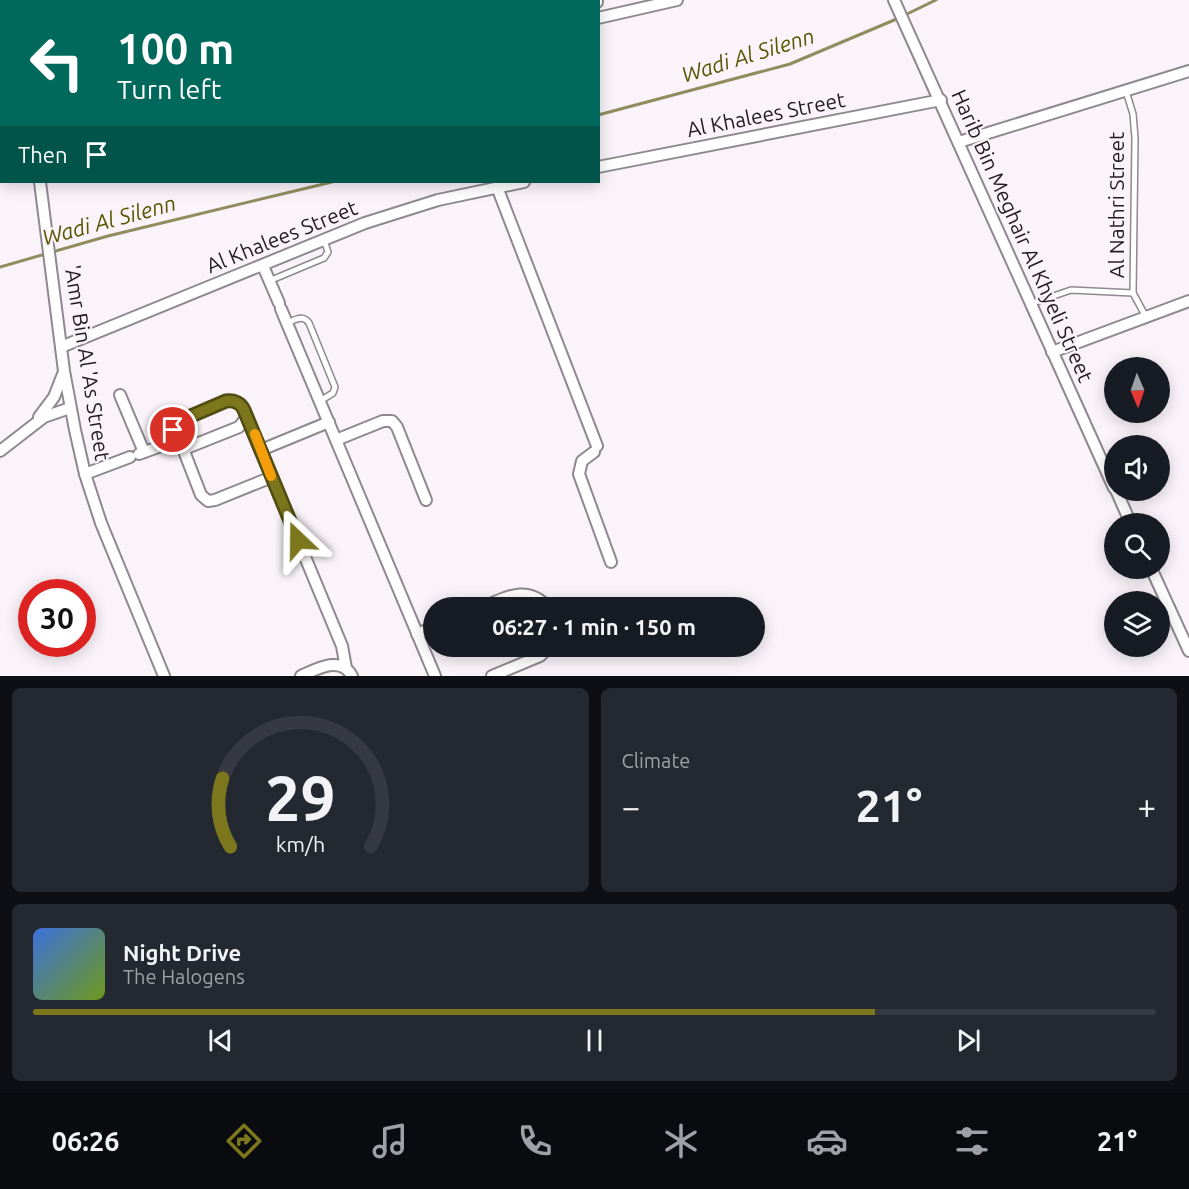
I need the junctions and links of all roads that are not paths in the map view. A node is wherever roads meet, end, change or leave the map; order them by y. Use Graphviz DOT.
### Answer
graph roads {
  1 [pos="676,0"];
  2 [pos="894,0"];
  3 [pos="600,14"];
  4 [pos="1189,71"];
  5 [pos="1126,91"];
  6 [pos="941,100"];
  7 [pos="959,142"];
  8 [pos="600,168"];
  9 [pos="40,183"];
  10 [pos="519,183"];
  11 [pos="497,187"];
  12 [pos="324,240"];
  13 [pos="263,266"];
  14 [pos="269,281"];
  15 [pos="1133,293"];
  16 [pos="1189,301"];
  17 [pos="1030,304"];
  18 [pos="1146,317"];
  19 [pos="287,323"];
  20 [pos="62,347"];
  21 [pos="1052,352"];
  22 [pos="64,371"];
  23 [pos="120,395"];
  24 [pos="320,401"];
  25 [pos="70,408"];
  26 [pos="244,410"];
  27 [pos="329,422"];
  28 [pos="28,428"];
  29 [pos="336,440"];
  30 [pos="179,443"];
  31 [pos="261,450"];
  32 [pos="0,451"];
  33 [pos="138,455"];
  34 [pos="1104,465"];
  35 [pos="85,474"];
  36 [pos="272,477"];
  37 [pos="426,500"];
  38 [pos="611,562"];
  39 [pos="1156,579"];
  40 [pos="509,597"];
  41 [pos="533,597"];
  42 [pos="423,631"];
  43 [pos="417,633"];
  44 [pos="1189,651"];
  45 [pos="538,657"];
  46 [pos="349,672"];
  47 [pos="164,676"];
  48 [pos="301,676"];
  49 [pos="435,676"];
  50 [pos="492,676"];
  1 -- 3 [label="street"];
  2 -- 6 [label="street, Harib Bin Meghair Al Khyeli Street"];
  4 -- 5 [label="street"];
  5 -- 7 [label="street"];
  5 -- 15 [label="lane, Al Nathri Street"];
  6 -- 7 [label="street, Harib Bin Meghair Al Khyeli Street"];
  6 -- 8 [label="street, Al Khalees Street"];
  7 -- 17 [label="street, Harib Bin Meghair Al Khyeli Street"];
  9 -- 20 [label="street, 'Amr Bin Al 'As Street"];
  10 -- 11 [label="street, Al Khalees Street"];
  11 -- 12 [label="street, Al Khalees Street"];
  11 -- 38 [label="street"];
  12 -- 13 [label="street, Al Khalees Street"];
  12 -- 14 [label="lane"];
  13 -- 14 [label="street"];
  13 -- 20 [label="street, Al Khalees Street"];
  14 -- 19 [label="street"];
  15 -- 17 [label="lane"];
  15 -- 18 [label="lane, Al Nathri Street"];
  16 -- 18 [label="street"];
  17 -- 21 [label="street, Harib Bin Meghair Al Khyeli Street"];
  18 -- 21 [label="street"];
  19 -- 24 [label="street"];
  19 -- 24 [label="lane"];
  20 -- 22 [label="street, 'Amr Bin Al 'As Street"];
  21 -- 34 [label="street, Harib Bin Meghair Al Khyeli Street"];
  22 -- 25 [label="street, 'Amr Bin Al 'As Street"];
  22 -- 28 [label="street"];
  23 -- 33 [label="street"];
  24 -- 27 [label="street"];
  25 -- 28 [label="street"];
  25 -- 35 [label="street, 'Amr Bin Al 'As Street"];
  26 -- 30 [label="street"];
  26 -- 30 [label="street"];
  26 -- 31 [label="street"];
  27 -- 29 [label="street"];
  27 -- 31 [label="street"];
  28 -- 32 [label="street"];
  29 -- 37 [label="street"];
  29 -- 43 [label="street"];
  30 -- 33 [label="street"];
  30 -- 36 [label="street"];
  31 -- 36 [label="street"];
  33 -- 35 [label="street"];
  35 -- 47 [label="street, 'Amr Bin Al 'As Street"];
  36 -- 46 [label="street"];
  39 -- 44 [label="street"];
  40 -- 41 [label="street"];
  42 -- 43 [label="street"];
  43 -- 49 [label="street"];
  45 -- 50 [label="street"];
  46 -- 48 [label="street"];
}
